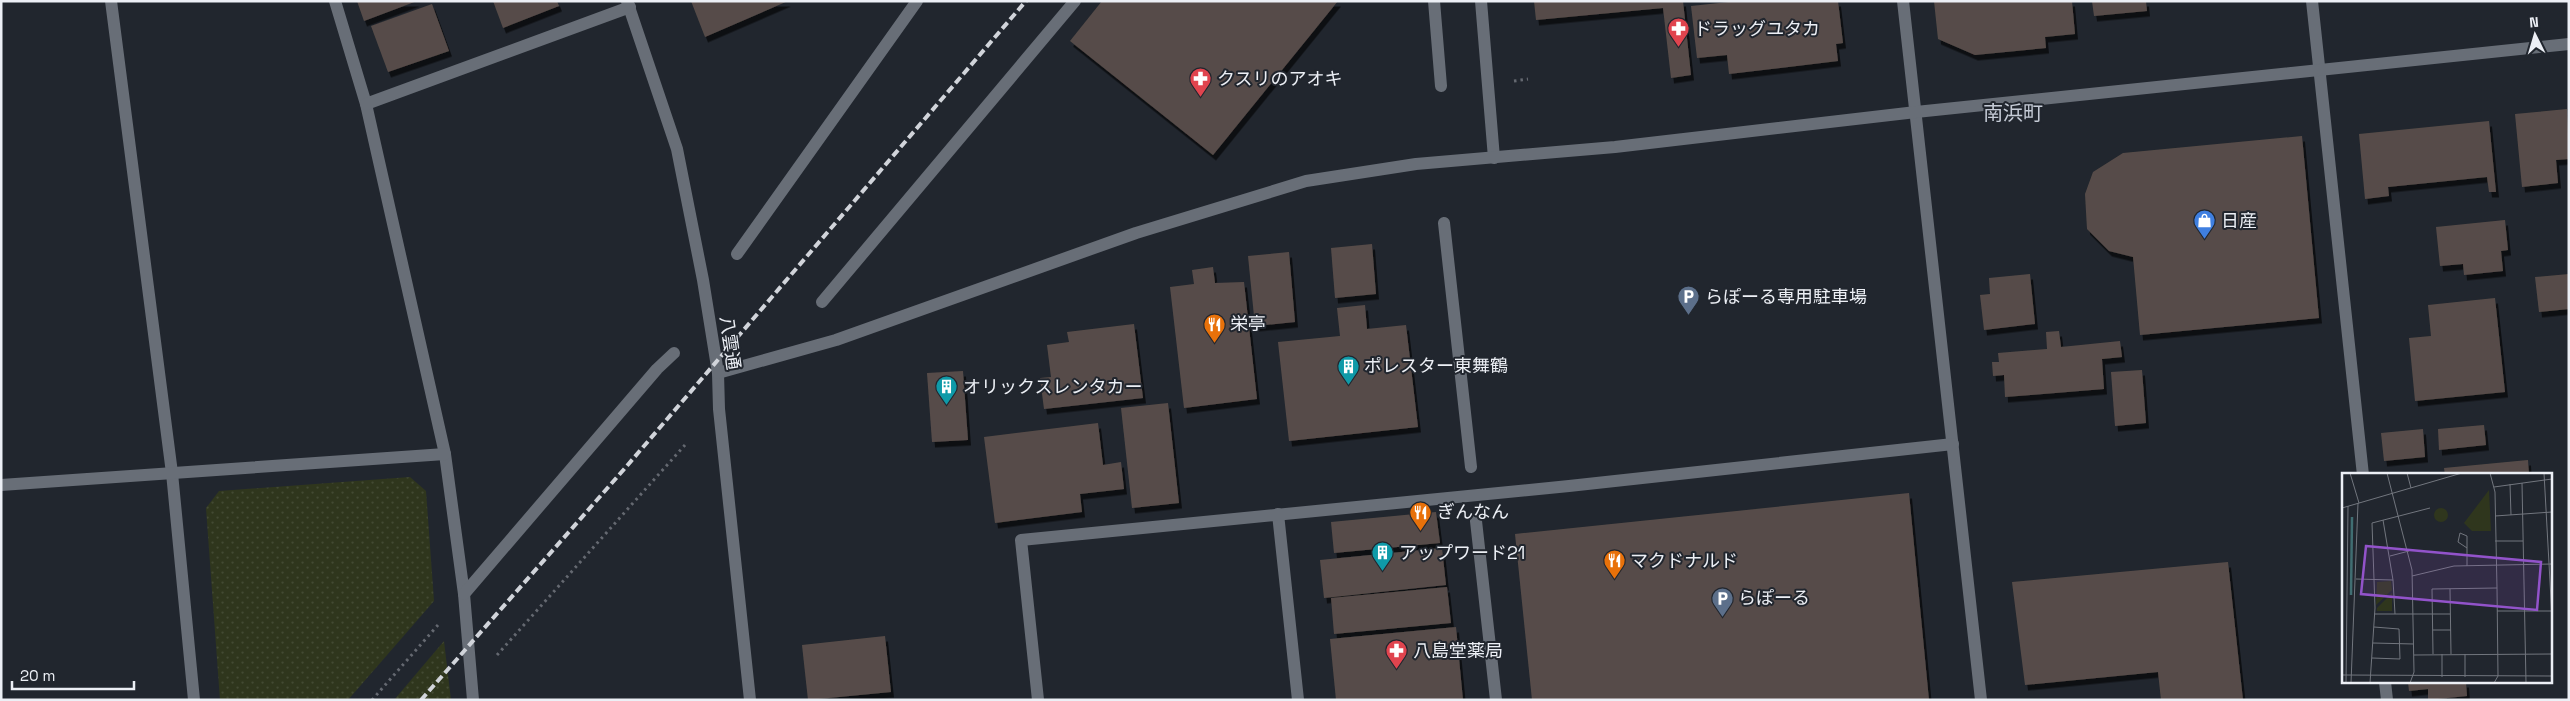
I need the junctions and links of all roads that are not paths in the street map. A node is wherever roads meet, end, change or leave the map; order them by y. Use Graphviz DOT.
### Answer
graph roads {
  1 [pos="111,1"];
  2 [pos="335,1"];
  3 [pos="917,1"];
  4 [pos="1075,1"];
  5 [pos="1434,1"];
  6 [pos="1481,1"];
  7 [pos="1903,1"];
  8 [pos="2312,1"];
  9 [pos="629,4"];
  10 [pos="2569,44"];
  11 [pos="2320,70"];
  12 [pos="1441,86"];
  13 [pos="366,104"];
  14 [pos="1916,112"];
  15 [pos="1494,158"];
  16 [pos="1444,223"];
  17 [pos="737,254"];
  18 [pos="822,302"];
  19 [pos="674,353"];
  20 [pos="718,373"];
  21 [pos="1953,444"];
  22 [pos="445,454"];
  23 [pos="1471,467"];
  24 [pos="172,473"];
  25 [pos="2363,473"];
  26 [pos="1,485"];
  27 [pos="1278,514"];
  28 [pos="1476,521"];
  29 [pos="464,594"];
  30 [pos="2385,684"];
  31 [pos="194,700"];
  32 [pos="473,700"];
  33 [pos="750,700"];
  34 [pos="1038,700"];
  35 [pos="1298,700"];
  36 [pos="1496,700"];
  37 [pos="1981,700"];
  38 [pos="2387,700"];
  1 -- 24 [label="street"];
  2 -- 13 [label="street"];
  3 -- 17 [label="street"];
  4 -- 18 [label="street"];
  5 -- 12 [label="street"];
  6 -- 15 [label="street"];
  7 -- 14 [label="street"];
  8 -- 11 [label="street"];
  9 -- 13 [label="street"];
  9 -- 20 [label="street, 八雲通"];
  10 -- 11 [label="street"];
  11 -- 14 [label="street"];
  11 -- 25 [label="street"];
  13 -- 22 [label="street"];
  14 -- 15 [label="street"];
  14 -- 21 [label="street"];
  15 -- 20 [label="street"];
  16 -- 23 [label="street"];
  19 -- 29 [label="street"];
  20 -- 33 [label="street, 八雲通"];
  21 -- 27 [label="street"];
  21 -- 37 [label="street"];
  22 -- 24 [label="street"];
  22 -- 29 [label="street"];
  24 -- 26 [label="street"];
  24 -- 31 [label="street"];
  27 -- 34 [label="street"];
  27 -- 35 [label="street"];
  28 -- 36 [label="street"];
  29 -- 32 [label="street"];
  30 -- 38 [label="street"];
}
